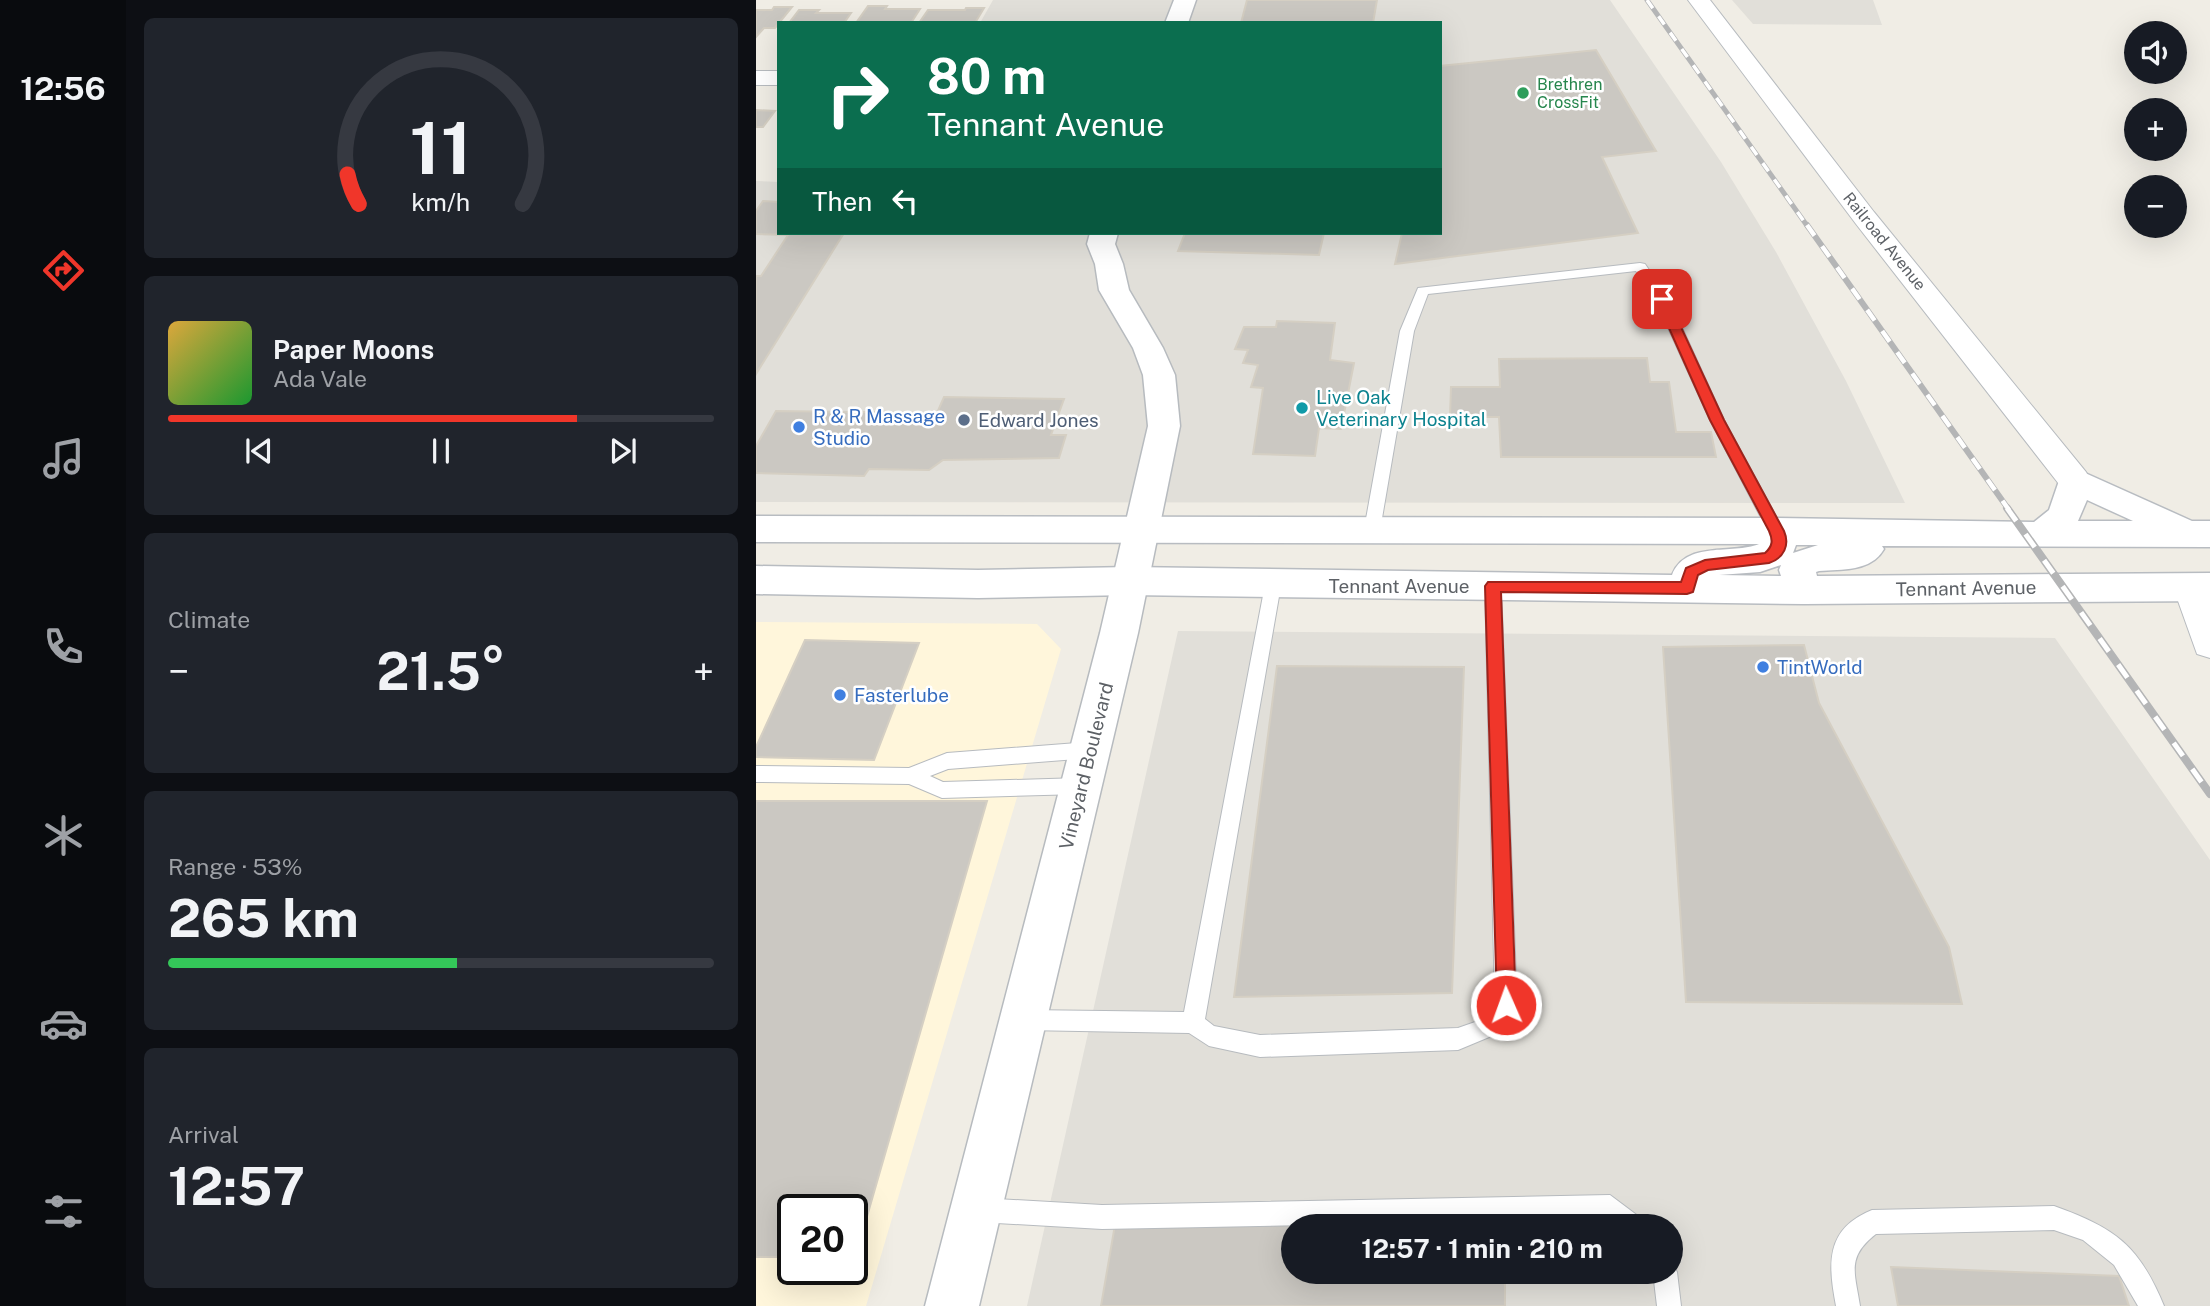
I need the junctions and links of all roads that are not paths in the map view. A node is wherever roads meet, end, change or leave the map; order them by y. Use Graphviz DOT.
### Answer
graph roads {
  1 [pos="1185,0"];
  2 [pos="1699,0"];
  3 [pos="1177,21"];
  4 [pos="756,78"];
  5 [pos="777,78"];
  6 [pos="1103,235"];
  7 [pos="2074,480"];
  8 [pos="756,529"];
  9 [pos="1372,530"];
  10 [pos="1139,531"];
  11 [pos="1776,531"];
  12 [pos="1868,533"];
  13 [pos="2040,534"];
  14 [pos="2204,561"];
  15 [pos="756,580"];
  16 [pos="1129,581"];
  17 [pos="1273,585"];
  18 [pos="1493,586"];
  19 [pos="1687,588"];
  20 [pos="1804,590"];
  21 [pos="2210,644"];
  22 [pos="1086,768"];
  23 [pos="756,775"];
  24 [pos="910,776"];
  25 [pos="1024,1020"];
  26 [pos="1193,1023"];
  27 [pos="976,1210"];
  28 [pos="1619,1214"];
  29 [pos="1666,1284"];
  30 [pos="952,1306"];
  31 [pos="1669,1306"];
  32 [pos="1849,1306"];
  33 [pos="2152,1306"];
  1 -- 3 [label="main road"];
  2 -- 7 [label="street, Railroad Avenue"];
  4 -- 5 [label="street"];
  6 -- 10 [label="main road, Vineyard Boulevard"];
  7 -- 13 [label="main road"];
  7 -- 14 [label="main road"];
  8 -- 10 [label="main road"];
  9 -- 10 [label="main road"];
  9 -- 11 [label="main road"];
  9 -- 11 [label="lane"];
  10 -- 16 [label="main road, Vineyard Boulevard"];
  11 -- 12 [label="main road"];
  11 -- 19 [label="main road"];
  12 -- 13 [label="main road"];
  12 -- 20 [label="main road"];
  13 -- 14 [label="main road"];
  14 -- 20 [label="main road, Tennant Avenue"];
  14 -- 21 [label="street"];
  15 -- 16 [label="main road, Tennant Avenue"];
  16 -- 17 [label="main road, Tennant Avenue"];
  16 -- 22 [label="main road, Vineyard Boulevard"];
  17 -- 18 [label="main road, Tennant Avenue"];
  17 -- 26 [label="lane"];
  18 -- 19 [label="main road, Tennant Avenue"];
  18 -- 26 [label="lane"];
  19 -- 20 [label="main road, Tennant Avenue"];
  22 -- 24 [label="lane"];
  22 -- 24 [label="lane"];
  22 -- 25 [label="main road, Vineyard Boulevard"];
  23 -- 24 [label="lane"];
  25 -- 26 [label="lane"];
  25 -- 27 [label="main road, Vineyard Boulevard"];
  27 -- 28 [label="lane"];
  27 -- 30 [label="main road, Vineyard Boulevard"];
  29 -- 31 [label="lane"];
  32 -- 33 [label="lane"];
}
